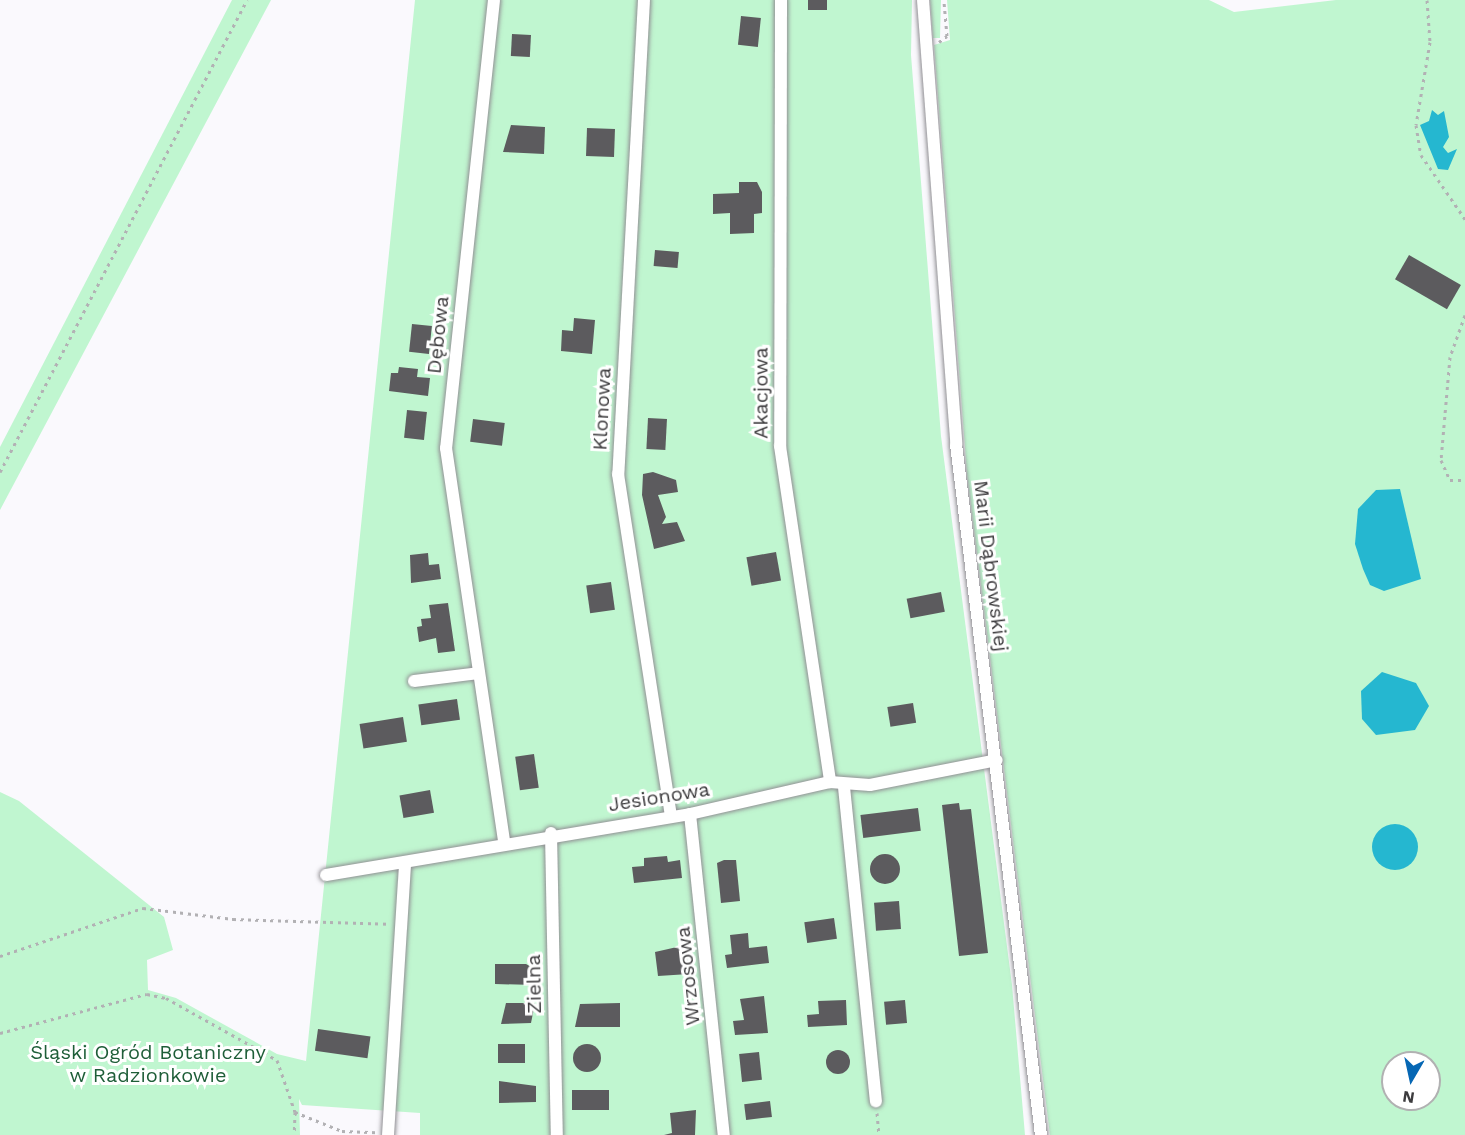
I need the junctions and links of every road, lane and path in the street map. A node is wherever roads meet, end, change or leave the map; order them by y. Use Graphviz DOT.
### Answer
graph roads {
  1 [pos="247,0"];
  2 [pos="494,0"];
  3 [pos="644,0"];
  4 [pos="781,0"];
  5 [pos="923,0"];
  6 [pos="944,0"];
  7 [pos="1426,0"];
  8 [pos="933,42"];
  9 [pos="1465,219"];
  10 [pos="1465,315"];
  11 [pos="0,472"];
  12 [pos="1465,480"];
  13 [pos="479,673"];
  14 [pos="414,681"];
  15 [pos="997,760"];
  16 [pos="830,782"];
  17 [pos="844,787"];
  18 [pos="690,814"];
  19 [pos="671,816"];
  20 [pos="551,833"];
  21 [pos="504,842"];
  22 [pos="405,863"];
  23 [pos="326,875"];
  24 [pos="397,925"];
  25 [pos="0,957"];
  26 [pos="0,1033"];
  27 [pos="876,1101"];
  28 [pos="295,1112"];
  29 [pos="388,1134"];
  30 [pos="294,1135"];
  31 [pos="557,1135"];
  32 [pos="724,1135"];
  33 [pos="879,1135"];
  34 [pos="1041,1135"];
  1 -- 11 [label="path"];
  2 -- 13 [label="street, Dębowa"];
  3 -- 19 [label="street, Klonowa"];
  4 -- 16 [label="street, Akacjowa"];
  5 -- 15 [label="street, Marii Dąbrowskiej"];
  6 -- 8 [label="path"];
  7 -- 9 [label="path"];
  10 -- 12 [label="path"];
  13 -- 14 [label="street"];
  13 -- 21 [label="street, Dębowa"];
  15 -- 17 [label="street"];
  15 -- 34 [label="street, Marii Dąbrowskiej"];
  16 -- 17 [label="street"];
  16 -- 18 [label="street, Jesionowa"];
  17 -- 27 [label="street"];
  18 -- 19 [label="street, Jesionowa"];
  18 -- 32 [label="street, Wrzosowa"];
  19 -- 20 [label="street, Jesionowa"];
  20 -- 21 [label="street, Jesionowa"];
  20 -- 31 [label="street, Zielna"];
  21 -- 22 [label="street, Jesionowa"];
  22 -- 23 [label="street, Jesionowa"];
  22 -- 24 [label="street"];
  24 -- 25 [label="path"];
  24 -- 29 [label="street"];
  26 -- 28 [label="path"];
  27 -- 33 [label="path"];
  28 -- 29 [label="path"];
  28 -- 30 [label="path"];
}
